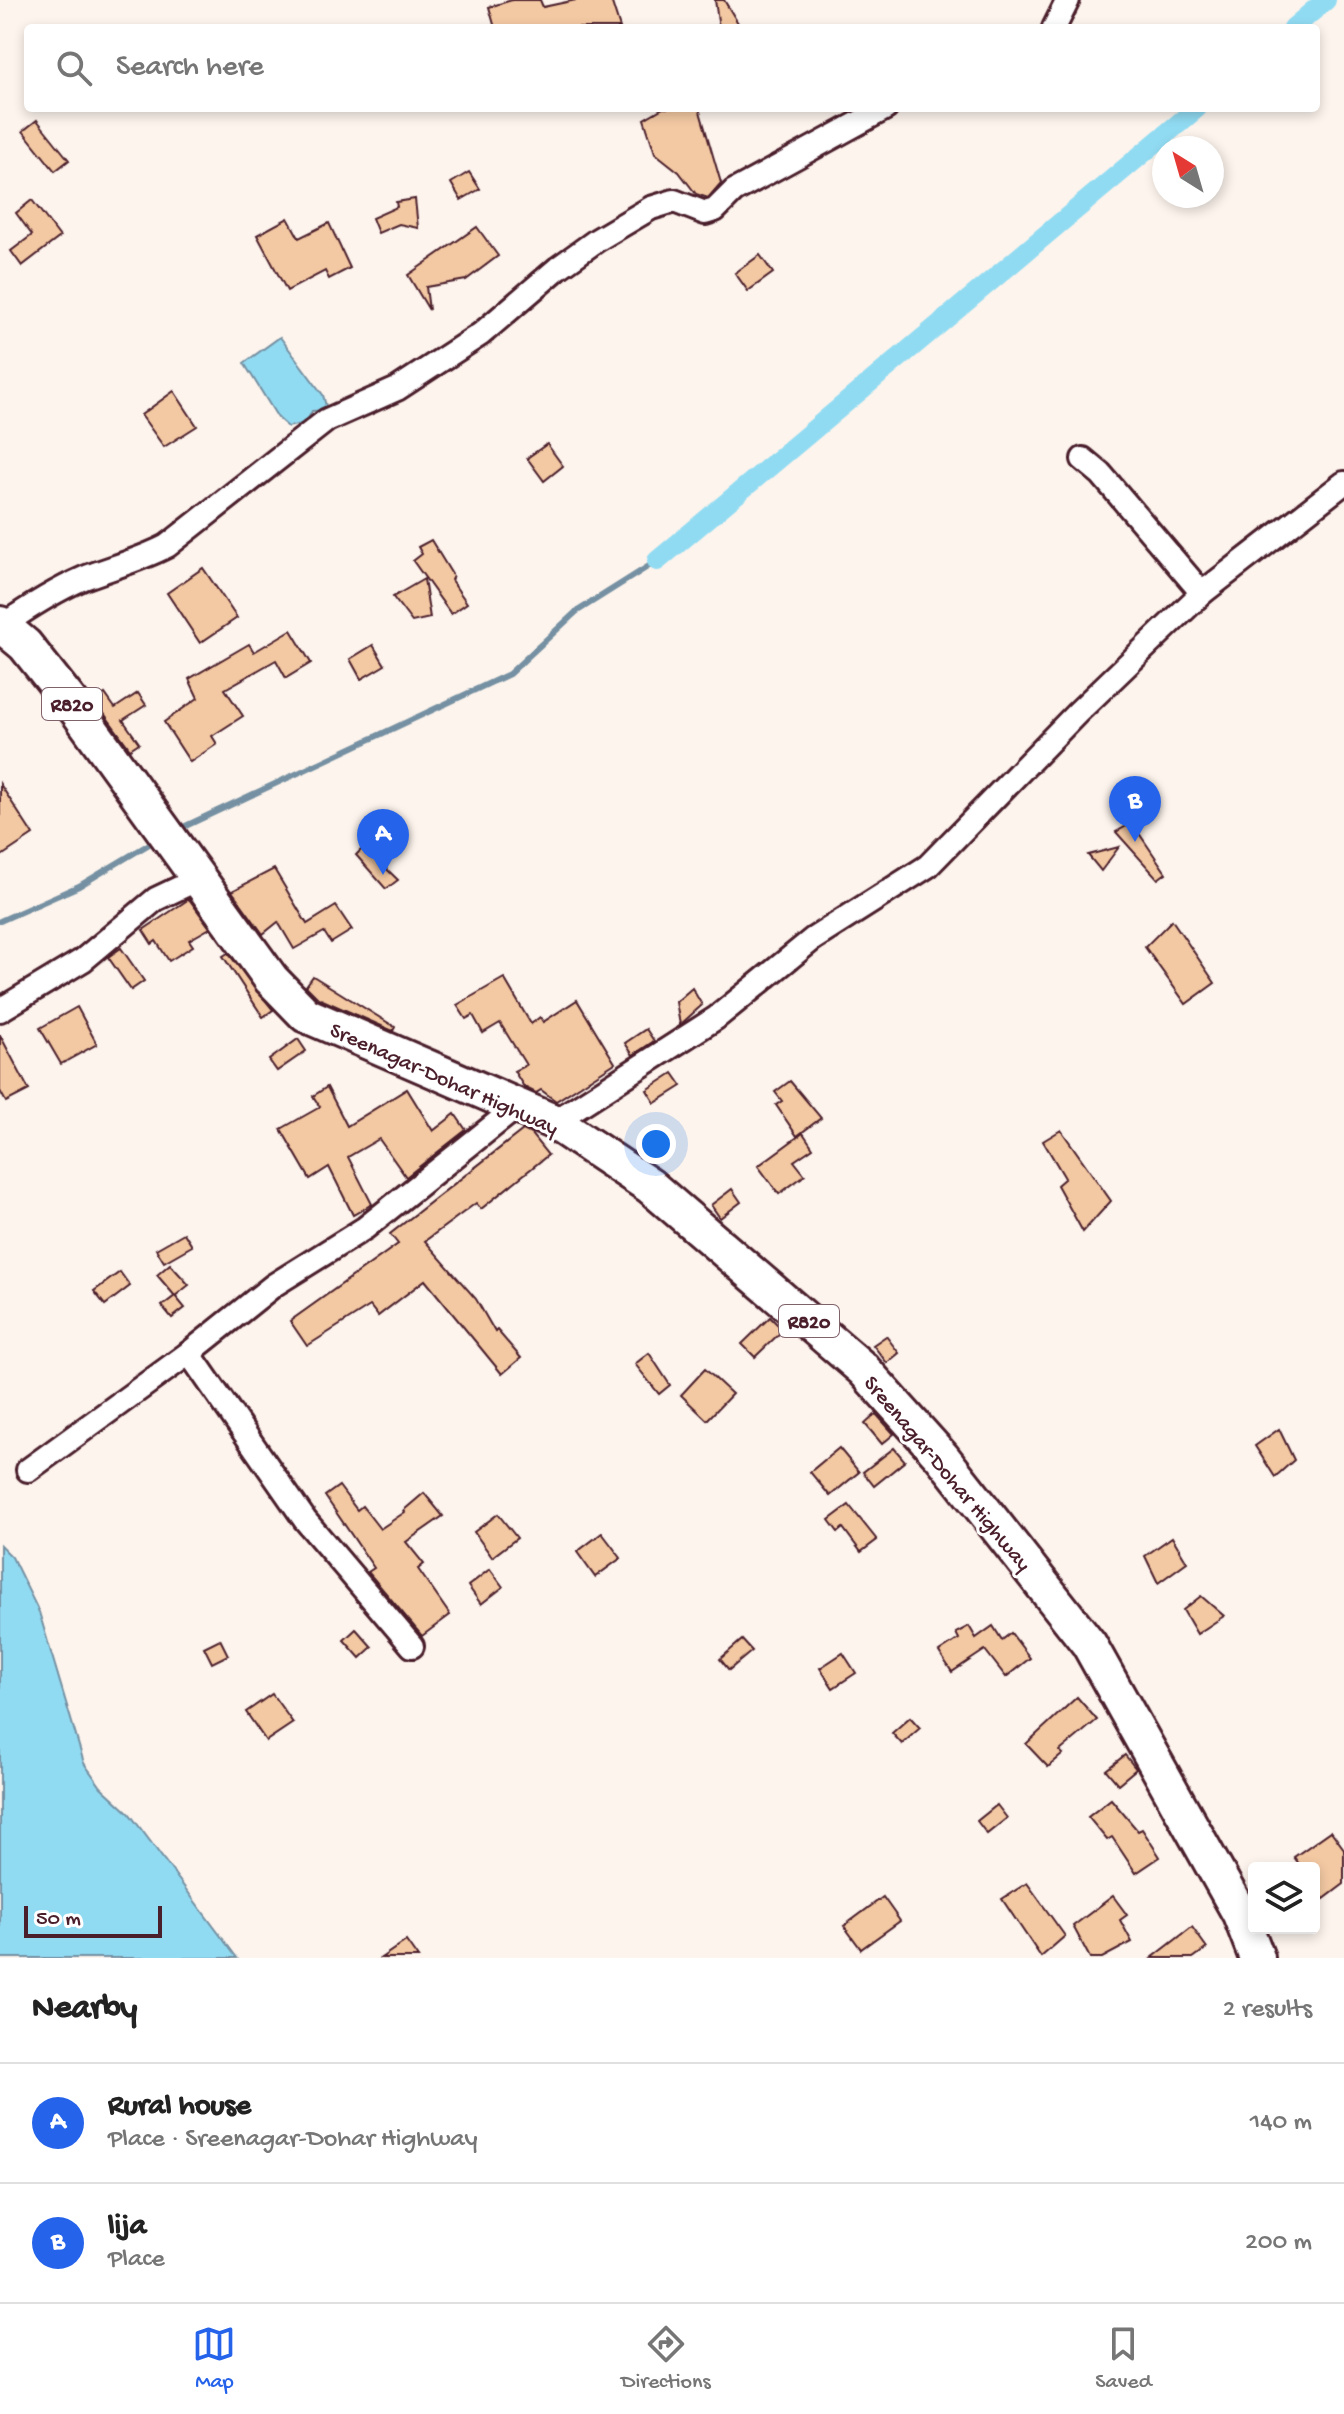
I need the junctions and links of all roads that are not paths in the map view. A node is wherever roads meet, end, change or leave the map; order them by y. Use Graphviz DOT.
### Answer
graph roads {
  1 [pos="1068,0"];
  2 [pos="1056,24"];
  3 [pos="879,112"];
  4 [pos="1083,459"];
  5 [pos="1344,483"];
  6 [pos="1202,593"];
  7 [pos="1,625"];
  8 [pos="191,873"];
  9 [pos="0,1010"];
  10 [pos="518,1106"];
  11 [pos="554,1122"];
  12 [pos="189,1353"];
  13 [pos="28,1470"];
  14 [pos="412,1646"];
  15 [pos="1257,1958"];
  1 -- 2 [label="street"];
  3 -- 7 [label="street"];
  4 -- 6 [label="street"];
  5 -- 6 [label="street"];
  6 -- 11 [label="street"];
  7 -- 8 [label="main road, Sreenagar-Dohar Highway / R820"];
  8 -- 9 [label="street"];
  8 -- 10 [label="main road, Sreenagar-Dohar Highway / R820"];
  10 -- 11 [label="main road, Sreenagar-Dohar Highway / R820"];
  10 -- 12 [label="street"];
  11 -- 15 [label="main road, Sreenagar-Dohar Highway / R820"];
  12 -- 13 [label="street"];
  12 -- 14 [label="street"];
}
